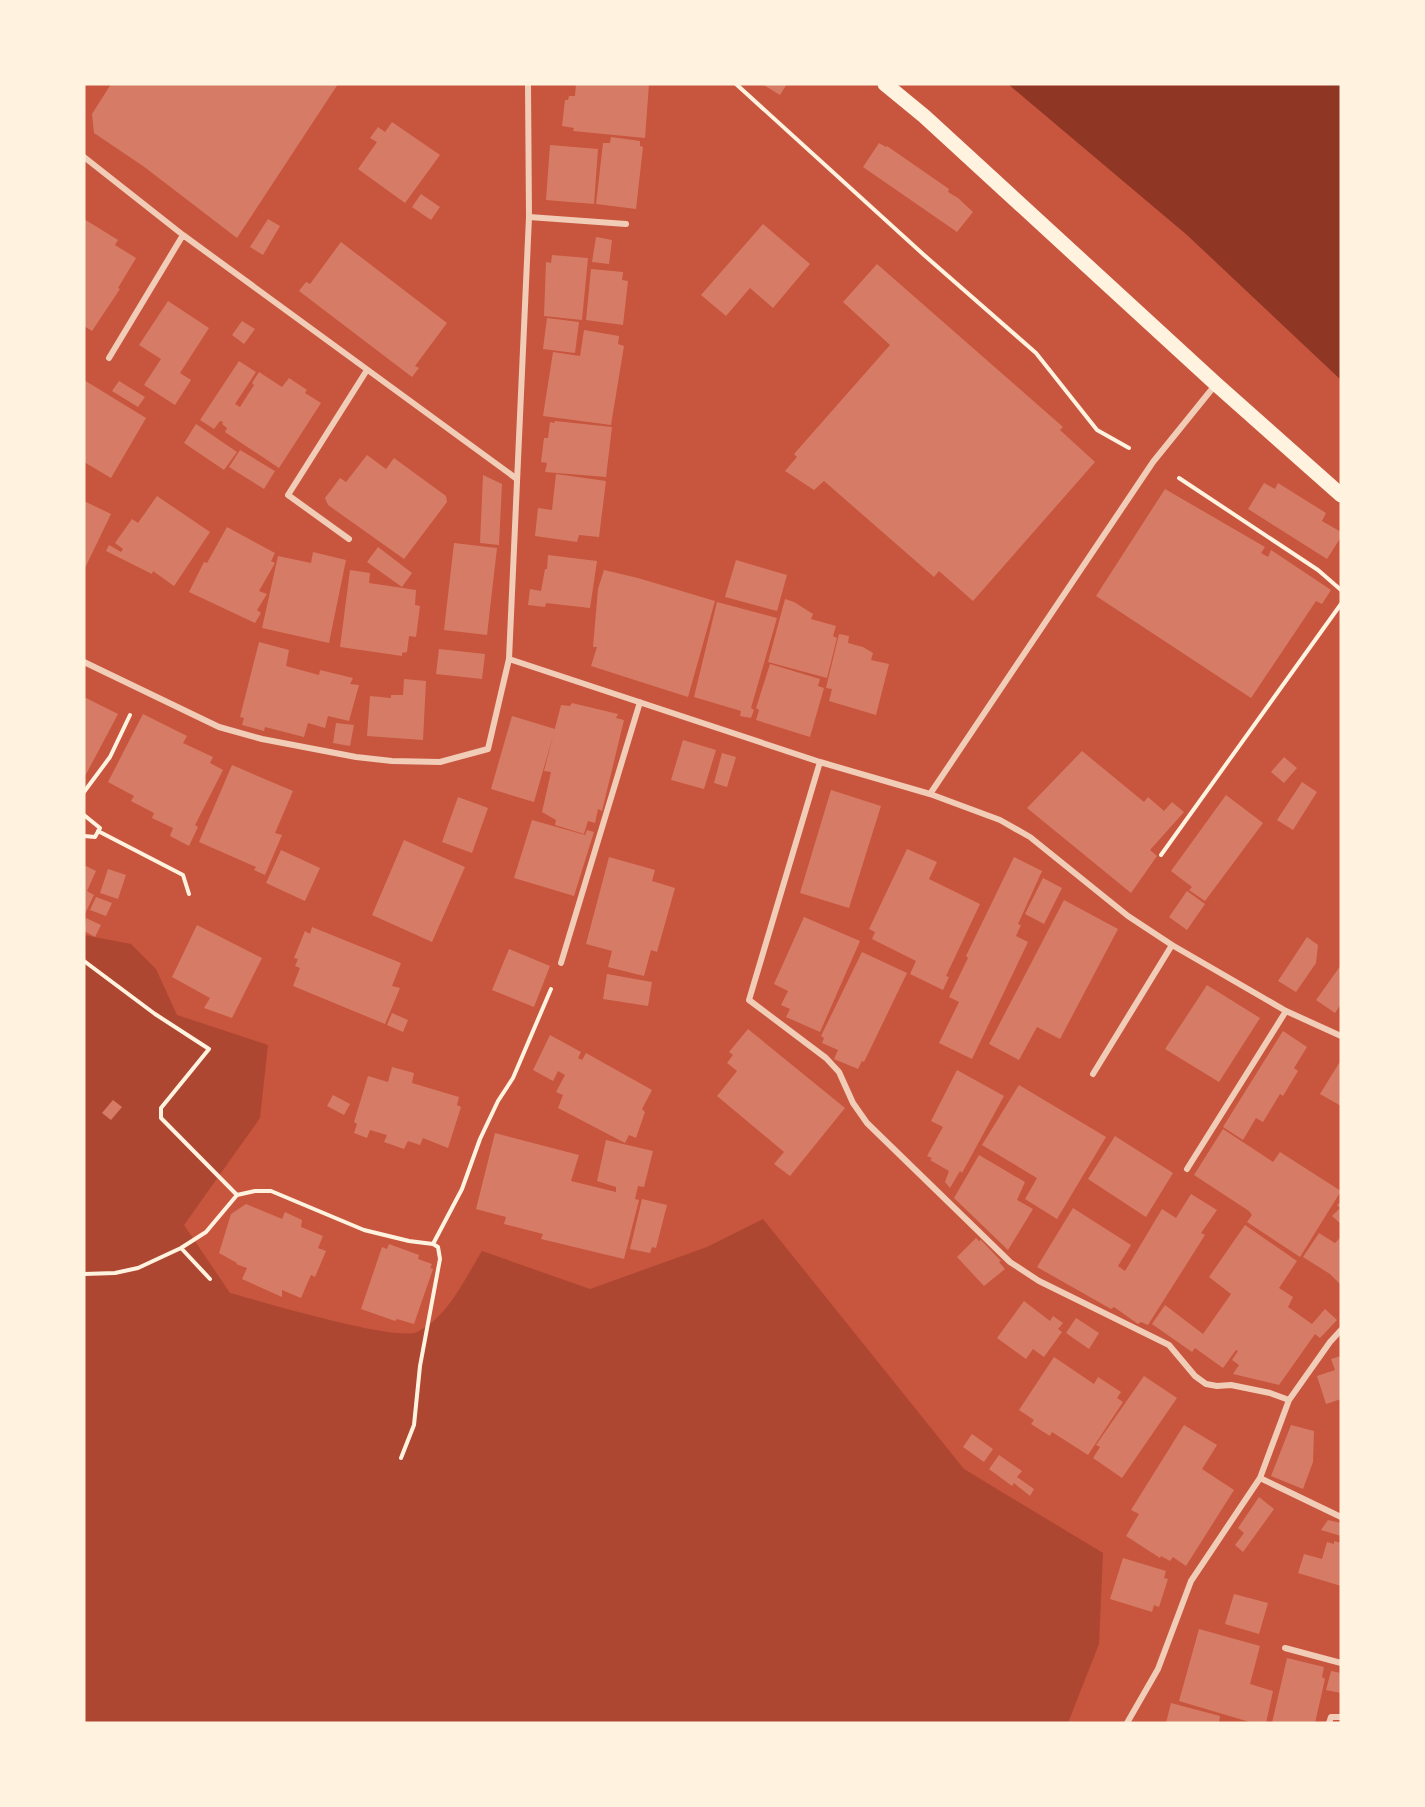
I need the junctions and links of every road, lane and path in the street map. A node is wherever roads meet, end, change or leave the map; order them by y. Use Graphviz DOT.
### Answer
graph roads {
  1 [pos="528,84"];
  2 [pos="736,84"];
  3 [pos="885,84"];
  4 [pos="84,157"];
  5 [pos="529,217"];
  6 [pos="626,224"];
  7 [pos="183,234"];
  8 [pos="109,358"];
  9 [pos="367,370"];
  10 [pos="1216,384"];
  11 [pos="1153,462"];
  12 [pos="517,479"];
  13 [pos="1341,495"];
  14 [pos="349,539"];
  15 [pos="1341,590"];
  16 [pos="1341,604"];
  17 [pos="509,659"];
  18 [pos="84,662"];
  19 [pos="143,690"];
  20 [pos="640,702"];
  21 [pos="820,762"];
  22 [pos="84,792"];
  23 [pos="930,794"];
  24 [pos="84,815"];
  25 [pos="98,831"];
  26 [pos="84,836"];
  27 [pos="1161,855"];
  28 [pos="189,894"];
  29 [pos="1172,945"];
  30 [pos="84,962"];
  31 [pos="561,963"];
  32 [pos="1286,1011"];
  33 [pos="1341,1036"];
  34 [pos="1093,1074"];
  35 [pos="1187,1169"];
  36 [pos="237,1195"];
  37 [pos="434,1244"];
  38 [pos="181,1248"];
  39 [pos="84,1274"];
  40 [pos="210,1279"];
  41 [pos="1341,1330"];
  42 [pos="1289,1401"];
  43 [pos="400,1458"];
  44 [pos="1260,1478"];
  45 [pos="1341,1517"];
  46 [pos="1285,1648"];
  47 [pos="1341,1664"];
  48 [pos="1341,1717"];
  49 [pos="1127,1723"];
  50 [pos="1329,1723"];
  1 -- 5 [label="street"];
  2 -- 11 [label="path"];
  3 -- 10 [label="main road"];
  4 -- 7 [label="street"];
  5 -- 6 [label="street"];
  5 -- 12 [label="street"];
  7 -- 8 [label="street"];
  7 -- 9 [label="street"];
  9 -- 12 [label="street"];
  9 -- 14 [label="street"];
  10 -- 11 [label="street"];
  10 -- 13 [label="main road"];
  11 -- 15 [label="path"];
  11 -- 23 [label="street"];
  12 -- 17 [label="street"];
  16 -- 27 [label="path"];
  17 -- 19 [label="street"];
  17 -- 20 [label="street"];
  18 -- 19 [label="street"];
  19 -- 22 [label="path"];
  20 -- 21 [label="street"];
  20 -- 31 [label="street"];
  21 -- 23 [label="street"];
  21 -- 42 [label="street"];
  23 -- 29 [label="street"];
  24 -- 25 [label="path"];
  25 -- 26 [label="path"];
  25 -- 28 [label="path"];
  29 -- 32 [label="street"];
  29 -- 34 [label="street"];
  30 -- 36 [label="path"];
  31 -- 37 [label="path"];
  32 -- 33 [label="street"];
  32 -- 35 [label="street"];
  36 -- 37 [label="path"];
  36 -- 38 [label="path"];
  37 -- 43 [label="path"];
  38 -- 39 [label="path"];
  38 -- 40 [label="path"];
  41 -- 42 [label="street"];
  42 -- 44 [label="street"];
  44 -- 45 [label="street"];
  44 -- 49 [label="street"];
  46 -- 47 [label="street"];
  48 -- 50 [label="street"];
}
